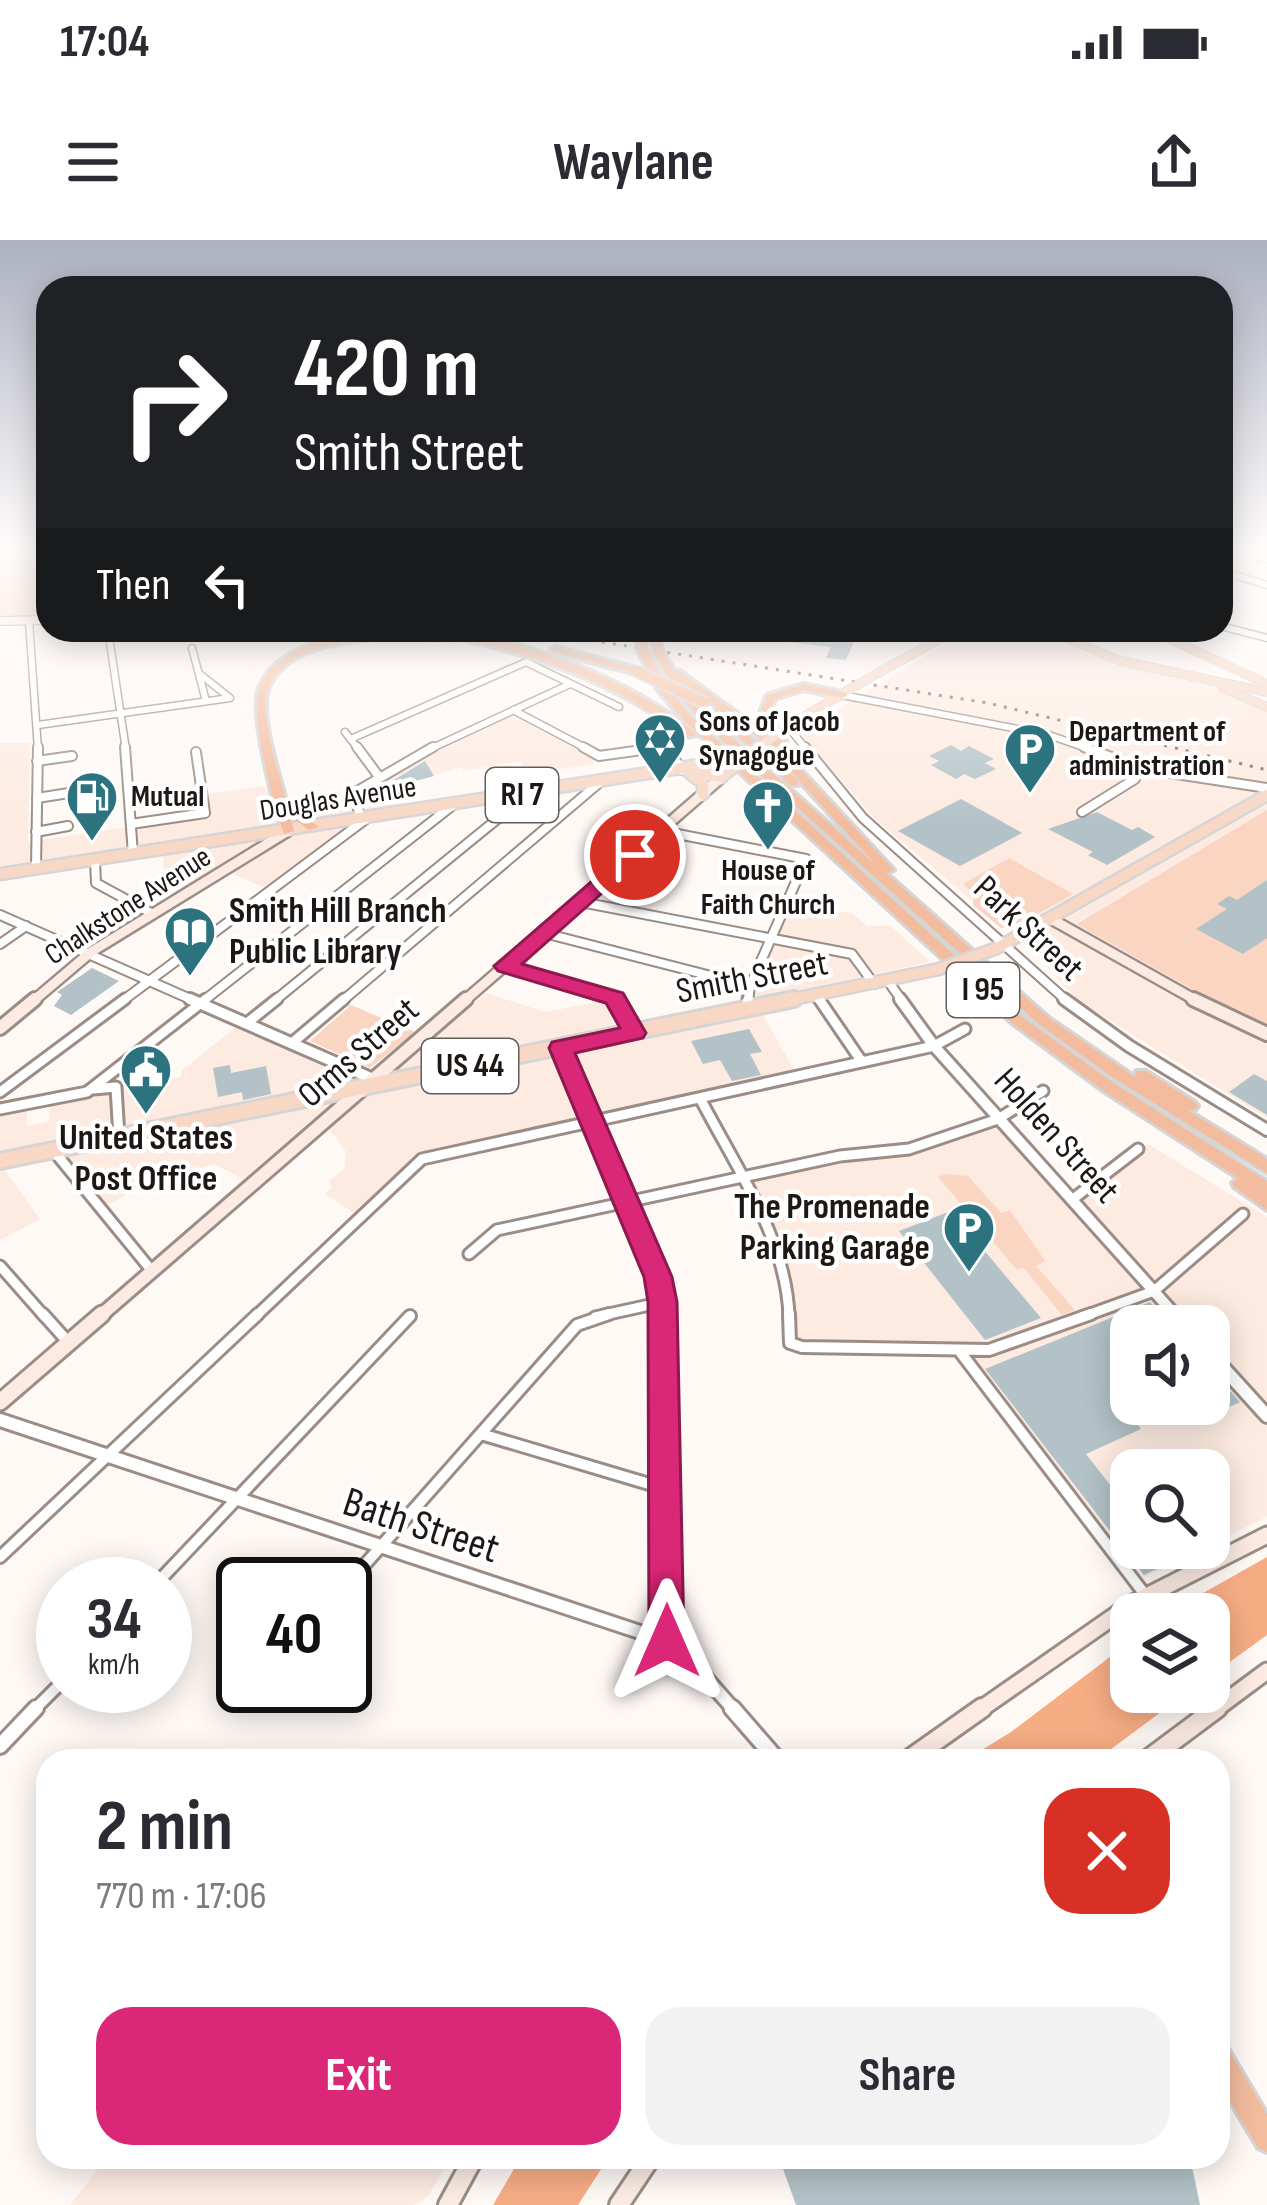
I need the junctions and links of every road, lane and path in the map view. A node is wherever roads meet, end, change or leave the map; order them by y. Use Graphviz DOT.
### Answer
graph roads {
  1 [pos="31,641"];
  2 [pos="110,642"];
  3 [pos="335,642"];
  4 [pos="444,642"];
  5 [pos="474,642"];
  6 [pos="514,642"];
  7 [pos="641,642"];
  8 [pos="657,642"];
  9 [pos="923,642"];
  10 [pos="934,642"];
  11 [pos="1074,642"];
  12 [pos="1174,642"];
  13 [pos="192,647"];
  14 [pos="661,656"];
  15 [pos="527,657"];
  16 [pos="198,673"];
  17 [pos="878,673"];
  18 [pos="1191,674"];
  19 [pos="570,684"];
  20 [pos="1267,684"];
  21 [pos="847,691"];
  22 [pos="206,701"];
  23 [pos="1267,706"];
  24 [pos="619,707"];
  25 [pos="512,710"];
  26 [pos="123,712"];
  27 [pos="38,724"];
  28 [pos="785,729"];
  29 [pos="345,732"];
  30 [pos="353,738"];
  31 [pos="760,744"];
  32 [pos="196,752"];
  33 [pos="72,756"];
  34 [pos="38,761"];
  35 [pos="1135,767"];
  36 [pos="687,769"];
  37 [pos="796,770"];
  38 [pos="496,774"];
  39 [pos="723,776"];
  40 [pos="380,778"];
  41 [pos="598,783"];
  42 [pos="1267,792"];
  43 [pos="69,793"];
  44 [pos="528,794"];
  45 [pos="703,794"];
  46 [pos="506,797"];
  47 [pos="37,798"];
  48 [pos="281,799"];
  49 [pos="453,805"];
  50 [pos="1082,812"];
  51 [pos="364,819"];
  52 [pos="131,824"];
  53 [pos="68,826"];
  54 [pos="313,827"];
  55 [pos="288,831"];
  56 [pos="36,832"];
  57 [pos="662,832"];
  58 [pos="821,842"];
  59 [pos="133,854"];
  60 [pos="95,860"];
  61 [pos="878,862"];
  62 [pos="36,868"];
  63 [pos="0,874"];
  64 [pos="580,902"];
  65 [pos="153,914"];
  66 [pos="0,915"];
  67 [pos="1053,920"];
  68 [pos="26,926"];
  69 [pos="544,933"];
  70 [pos="771,939"];
  71 [pos="0,944"];
  72 [pos="1002,946"];
  73 [pos="91,952"];
  74 [pos="506,966"];
  75 [pos="154,980"];
  76 [pos="881,983"];
  77 [pos="750,986"];
  78 [pos="818,996"];
  79 [pos="201,1002"];
  80 [pos="747,1010"];
  81 [pos="248,1023"];
  82 [pos="0,1028"];
  83 [pos="965,1029"];
  84 [pos="634,1033"];
  85 [pos="1267,1034"];
  86 [pos="292,1043"];
  87 [pos="934,1046"];
  88 [pos="561,1048"];
  89 [pos="862,1062"];
  90 [pos="374,1083"];
  91 [pos="88,1091"];
  92 [pos="1043,1091"];
  93 [pos="0,1092"];
  94 [pos="700,1098"];
  95 [pos="0,1109"];
  96 [pos="998,1119"];
  97 [pos="1159,1120"];
  98 [pos="590,1121"];
  99 [pos="1267,1130"];
  100 [pos="119,1137"];
  101 [pos="1138,1149"];
  102 [pos="53,1150"];
  103 [pos="1267,1155"];
  104 [pos="0,1161"];
  105 [pos="1267,1167"];
  106 [pos="741,1177"];
  107 [pos="1267,1189"];
  108 [pos="1072,1199"];
  109 [pos="623,1203"];
  110 [pos="1267,1204"];
  111 [pos="1243,1214"];
  112 [pos="470,1254"];
  113 [pos="0,1266"];
  114 [pos="152,1271"];
  115 [pos="1154,1291"];
  116 [pos="663,1302"];
  117 [pos="1166,1305"];
  118 [pos="410,1316"];
  119 [pos="69,1342"];
  120 [pos="961,1353"];
  121 [pos="1230,1375"];
  122 [pos="0,1402"];
  123 [pos="1267,1416"];
  124 [pos="0,1420"];
  125 [pos="481,1434"];
  126 [pos="108,1454"];
  127 [pos="666,1489"];
  128 [pos="239,1498"];
  129 [pos="1267,1535"];
  130 [pos="378,1547"];
  131 [pos="0,1557"];
  132 [pos="182,1557"];
  133 [pos="370,1557"];
  134 [pos="1143,1593"];
  135 [pos="1151,1593"];
  136 [pos="1110,1620"];
  137 [pos="667,1641"];
  138 [pos="1267,1671"];
  139 [pos="36,1709"];
  140 [pos="0,1746"];
  141 [pos="768,1749"];
  142 [pos="924,1749"];
  143 [pos="1163,1749"];
  144 [pos="1230,2076"];
  145 [pos="1267,2139"];
  146 [pos="468,2169"];
  147 [pos="643,2169"];
  148 [pos="448,2205"];
  149 [pos="619,2205"];
  1 -- 27 [label="street"];
  2 -- 26 [label="street"];
  3 -- 48 [label="highway"];
  4 -- 15 [label="highway"];
  5 -- 15 [label="highway"];
  6 -- 61 [label="highway, bridge"];
  7 -- 58 [label="highway, I 95"];
  8 -- 14 [label="highway, I 95, bridge"];
  9 -- 17 [label="main road, Orms Street / RI 7"];
  10 -- 17 [label="main road, Orms Street / RI 7"];
  11 -- 18 [label="main road"];
  12 -- 20 [label="main road"];
  13 -- 16 [label="street"];
  14 -- 37 [label="highway"];
  14 -- 105 [label="highway, I 95"];
  15 -- 19 [label="street"];
  15 -- 30 [label="street"];
  15 -- 58 [label="highway"];
  16 -- 22 [label="street"];
  16 -- 22 [label="street"];
  17 -- 21 [label="main road, Orms Street / RI 7, bridge"];
  18 -- 20 [label="main road"];
  18 -- 23 [label="main road"];
  19 -- 24 [label="street"];
  19 -- 25 [label="street"];
  21 -- 28 [label="main road, Orms Street / RI 7"];
  21 -- 35 [label="street"];
  21 -- 37 [label="highway"];
  22 -- 26 [label="street"];
  25 -- 36 [label="street"];
  25 -- 40 [label="street"];
  26 -- 27 [label="street"];
  26 -- 52 [label="street"];
  27 -- 34 [label="street"];
  28 -- 31 [label="main road, Orms Street / RI 7, bridge"];
  28 -- 72 [label="street, Park Street"];
  29 -- 30 [label="street"];
  30 -- 40 [label="street"];
  31 -- 36 [label="main road, Douglas Avenue / RI 7, bridge"];
  31 -- 39 [label="main road, Orms Street / RI 7, bridge"];
  32 -- 52 [label="street"];
  33 -- 34 [label="street"];
  34 -- 47 [label="street"];
  35 -- 42 [label="street"];
  35 -- 50 [label="street"];
  36 -- 39 [label="main road, Douglas Avenue / RI 7"];
  36 -- 41 [label="main road, Douglas Avenue / RI 7"];
  36 -- 45 [label="main road"];
  37 -- 61 [label="highway"];
  38 -- 46 [label="street"];
  39 -- 45 [label="main road, Orms Street"];
  40 -- 51 [label="street"];
  41 -- 44 [label="main road, Douglas Avenue / RI 7"];
  41 -- 86 [label="street"];
  42 -- 67 [label="main road, Smith Street / US 44"];
  43 -- 47 [label="street"];
  44 -- 46 [label="main road, Douglas Avenue / RI 7"];
  44 -- 81 [label="street"];
  45 -- 57 [label="main road, Orms Street"];
  46 -- 49 [label="main road, Douglas Avenue / RI 7"];
  47 -- 56 [label="street"];
  48 -- 54 [label="highway"];
  48 -- 55 [label="highway"];
  49 -- 51 [label="main road, Douglas Avenue / RI 7"];
  49 -- 79 [label="street"];
  51 -- 54 [label="main road, Douglas Avenue / RI 7"];
  51 -- 75 [label="street"];
  52 -- 59 [label="street"];
  53 -- 56 [label="street"];
  54 -- 55 [label="main road, Douglas Avenue / RI 7"];
  55 -- 59 [label="main road, Douglas Avenue / RI 7"];
  55 -- 65 [label="main road, Chalkstone Avenue"];
  56 -- 62 [label="street"];
  57 -- 64 [label="main road, Orms Street"];
  57 -- 70 [label="street"];
  58 -- 97 [label="highway, I 95"];
  59 -- 60 [label="main road, Douglas Avenue / RI 7"];
  60 -- 62 [label="main road, Douglas Avenue / RI 7"];
  60 -- 65 [label="street"];
  61 -- 103 [label="highway"];
  62 -- 63 [label="main road, Douglas Avenue / RI 7"];
  64 -- 69 [label="main road, Orms Street"];
  64 -- 70 [label="street, Holden Street"];
  65 -- 73 [label="main road, Chalkstone Avenue"];
  66 -- 68 [label="street"];
  67 -- 72 [label="main road, Smith Street / US 44"];
  67 -- 85 [label="main road"];
  68 -- 71 [label="street"];
  68 -- 73 [label="street"];
  69 -- 74 [label="main road, Orms Street"];
  69 -- 77 [label="street"];
  70 -- 76 [label="street, Holden Street"];
  70 -- 77 [label="street"];
  72 -- 76 [label="main road, Smith Street / US 44, bridge"];
  72 -- 99 [label="street, Park Street"];
  73 -- 75 [label="street"];
  73 -- 82 [label="main road, Chalkstone Avenue"];
  74 -- 84 [label="street"];
  74 -- 90 [label="main road, Orms Street"];
  75 -- 79 [label="street"];
  75 -- 93 [label="street"];
  76 -- 78 [label="main road, Smith Street / US 44"];
  76 -- 87 [label="street, Holden Street"];
  77 -- 80 [label="street"];
  78 -- 80 [label="main road, Smith Street / US 44"];
  78 -- 89 [label="street"];
  79 -- 81 [label="street"];
  79 -- 91 [label="street"];
  80 -- 84 [label="main road, Smith Street / US 44"];
  81 -- 86 [label="street"];
  83 -- 87 [label="street"];
  84 -- 88 [label="main road, Smith Street / US 44"];
  86 -- 90 [label="street"];
  87 -- 89 [label="street"];
  87 -- 96 [label="street, Holden Street"];
  88 -- 90 [label="main road, Smith Street / US 44"];
  88 -- 98 [label="street"];
  89 -- 94 [label="street"];
  90 -- 100 [label="main road, Smith Street / US 44"];
  90 -- 114 [label="main road, Orms Street"];
  91 -- 95 [label="street"];
  91 -- 100 [label="street"];
  92 -- 96 [label="street"];
  94 -- 98 [label="street"];
  94 -- 106 [label="street"];
  96 -- 106 [label="street"];
  96 -- 108 [label="street, Holden Street"];
  97 -- 107 [label="highway, I 95"];
  97 -- 110 [label="highway"];
  98 -- 109 [label="street"];
  98 -- 126 [label="street"];
  100 -- 102 [label="main road, Smith Street / US 44"];
  101 -- 108 [label="street"];
  102 -- 104 [label="main road, Smith Street / US 44"];
  102 -- 114 [label="street"];
  106 -- 109 [label="street"];
  106 -- 120 [label="street"];
  108 -- 115 [label="street, Holden Street"];
  109 -- 112 [label="street"];
  109 -- 116 [label="street"];
  111 -- 115 [label="street"];
  113 -- 119 [label="street"];
  114 -- 119 [label="main road, Orms Street"];
  115 -- 117 [label="street, Holden Street"];
  115 -- 120 [label="street"];
  116 -- 125 [label="street"];
  116 -- 127 [label="street"];
  118 -- 128 [label="street"];
  119 -- 122 [label="main road, Orms Street"];
  120 -- 134 [label="street"];
  121 -- 123 [label="street"];
  124 -- 126 [label="street, Bath Street"];
  125 -- 127 [label="street"];
  125 -- 130 [label="street"];
  126 -- 128 [label="street, Bath Street"];
  126 -- 131 [label="street"];
  127 -- 137 [label="street"];
  128 -- 130 [label="street, Bath Street"];
  128 -- 132 [label="street"];
  129 -- 135 [label="main road"];
  130 -- 133 [label="street"];
  130 -- 137 [label="street, Bath Street"];
  136 -- 142 [label="main road"];
  137 -- 141 [label="street, Bath Street"];
  138 -- 143 [label="main road"];
  139 -- 140 [label="street"];
  144 -- 145 [label="highway"];
  146 -- 148 [label="main road"];
  147 -- 149 [label="main road"];
}
